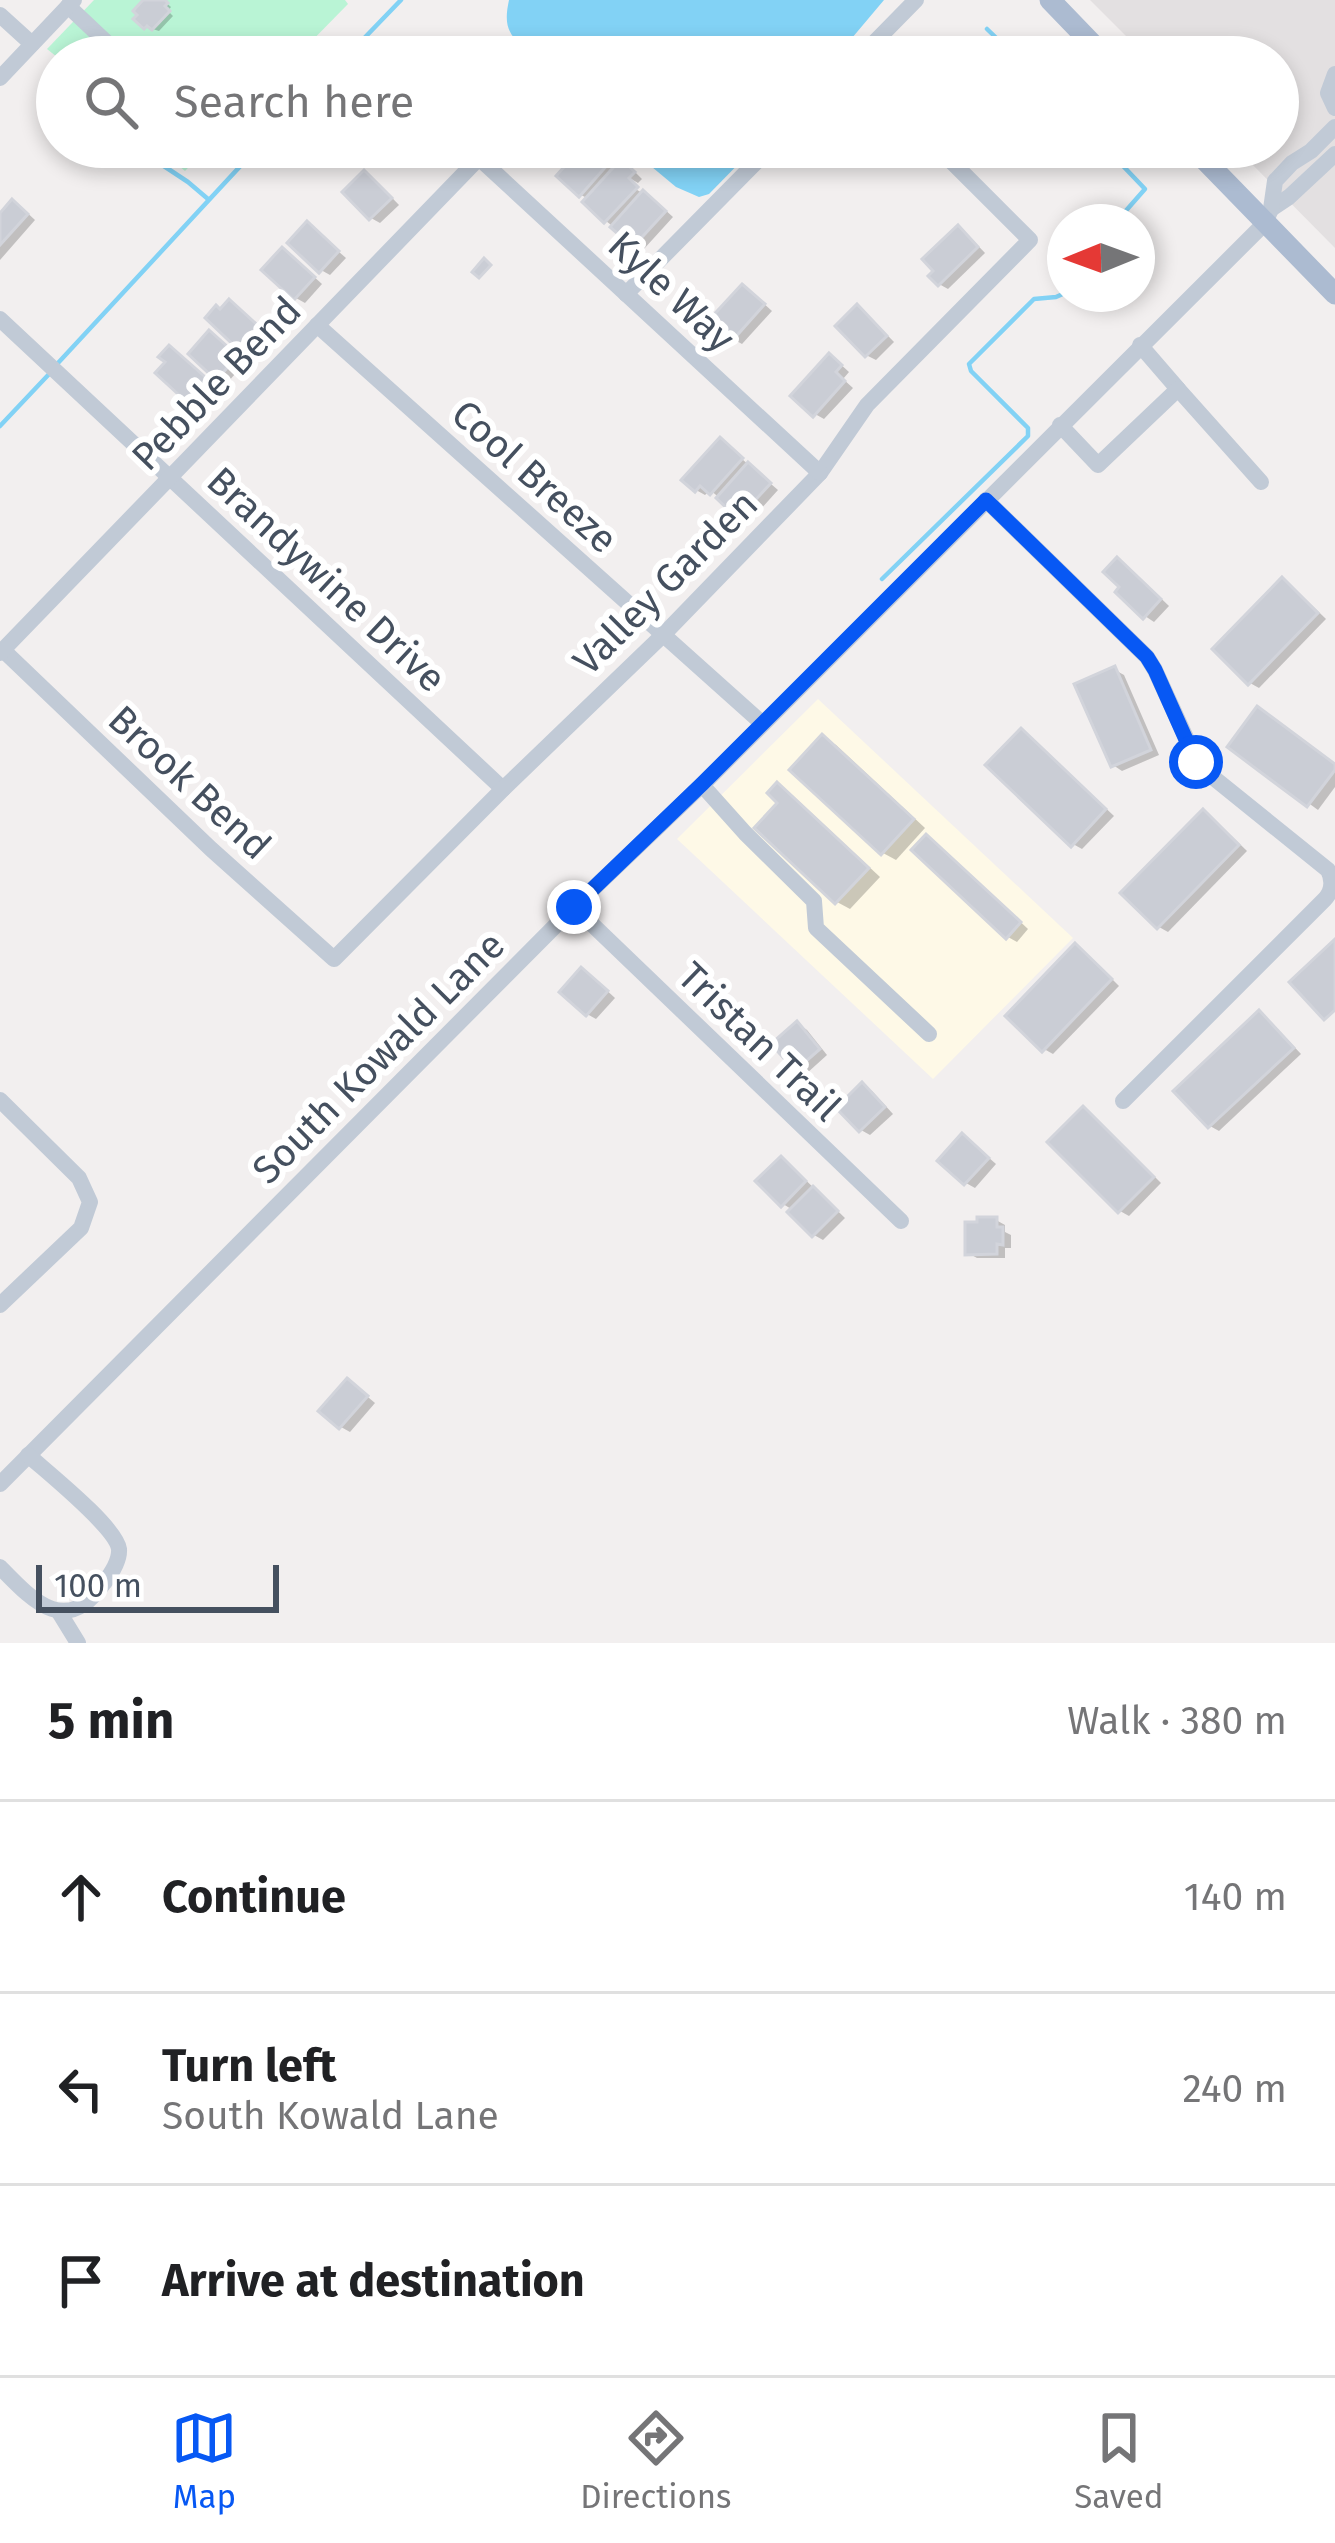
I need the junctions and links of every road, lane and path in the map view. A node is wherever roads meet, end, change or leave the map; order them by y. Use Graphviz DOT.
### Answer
graph roads {
  1 [pos="916,0"];
  2 [pos="1050,0"];
  3 [pos="71,3"];
  4 [pos="0,14"];
  5 [pos="40,36"];
  6 [pos="102,36"];
  7 [pos="881,36"];
  8 [pos="1085,36"];
  9 [pos="36,40"];
  10 [pos="32,44"];
  11 [pos="1335,74"];
  12 [pos="0,78"];
  13 [pos="1335,108"];
  14 [pos="1335,127"];
  15 [pos="1335,154"];
  16 [pos="1299,159"];
  17 [pos="468,168"];
  18 [pos="489,168"];
  19 [pos="750,168"];
  20 [pos="958,168"];
  21 [pos="1215,168"];
  22 [pos="1287,168"];
  23 [pos="1268,216"];
  24 [pos="626,294"];
  25 [pos="1335,294"];
  26 [pos="0,320"];
  27 [pos="317,325"];
  28 [pos="1140,345"];
  29 [pos="1178,389"];
  30 [pos="1060,425"];
  31 [pos="820,473"];
  32 [pos="170,477"];
  33 [pos="1261,482"];
  34 [pos="986,500"];
  35 [pos="663,635"];
  36 [pos="2,652"];
  37 [pos="763,724"];
  38 [pos="702,784"];
  39 [pos="503,789"];
  40 [pos="574,907"];
  41 [pos="334,959"];
  42 [pos="928,1034"];
  43 [pos="0,1100"];
  44 [pos="1123,1101"];
  45 [pos="902,1221"];
  46 [pos="0,1304"];
  47 [pos="28,1456"];
  48 [pos="0,1484"];
  49 [pos="0,1567"];
  50 [pos="59,1612"];
  51 [pos="78,1643"];
  1 -- 7 [label="street"];
  2 -- 8 [label="main road"];
  3 -- 5 [label="street"];
  3 -- 6 [label="street"];
  4 -- 10 [label="street"];
  9 -- 10 [label="street"];
  10 -- 12 [label="street"];
  11 -- 13 [label="street"];
  14 -- 16 [label="street"];
  15 -- 23 [label="street"];
  17 -- 27 [label="street, Pebble Bend"];
  18 -- 24 [label="street, Kyle Way"];
  19 -- 24 [label="street"];
  20 -- 31 [label="street, Valley Garden"];
  21 -- 23 [label="main road"];
  22 -- 23 [label="street"];
  23 -- 25 [label="main road"];
  23 -- 28 [label="street, South Kowald Lane"];
  24 -- 31 [label="street, Kyle Way"];
  26 -- 32 [label="street, Brandywine Drive"];
  27 -- 32 [label="street, Pebble Bend"];
  27 -- 35 [label="street, Cool Breeze"];
  28 -- 29 [label="street"];
  28 -- 30 [label="street, South Kowald Lane"];
  29 -- 30 [label="street"];
  29 -- 33 [label="street"];
  30 -- 34 [label="street, South Kowald Lane"];
  31 -- 35 [label="street, Valley Garden"];
  32 -- 36 [label="street, Pebble Bend"];
  32 -- 39 [label="street, Brandywine Drive"];
  34 -- 37 [label="street, South Kowald Lane"];
  34 -- 44 [label="street"];
  35 -- 37 [label="street, Cool Breeze"];
  35 -- 39 [label="street, Valley Garden"];
  36 -- 41 [label="street, Brook Bend"];
  37 -- 38 [label="street, South Kowald Lane"];
  38 -- 40 [label="street, South Kowald Lane"];
  38 -- 42 [label="street"];
  39 -- 41 [label="street, Valley Garden"];
  40 -- 45 [label="street, Tristan Trail"];
  40 -- 47 [label="street, South Kowald Lane"];
  43 -- 46 [label="street"];
  47 -- 48 [label="street, South Kowald Lane"];
  47 -- 50 [label="street"];
  49 -- 50 [label="street"];
  50 -- 51 [label="street"];
}
